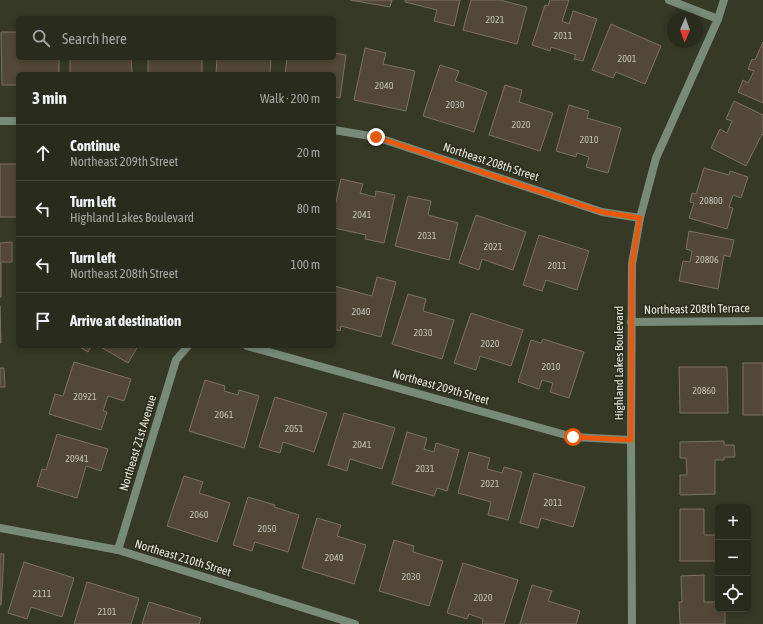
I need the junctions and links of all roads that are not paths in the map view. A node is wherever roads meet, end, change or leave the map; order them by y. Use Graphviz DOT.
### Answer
graph roads {
  1 [pos="669,0"];
  2 [pos="724,0"];
  3 [pos="718,18"];
  4 [pos="16,120"];
  5 [pos="0,121"];
  6 [pos="336,130"];
  7 [pos="640,218"];
  8 [pos="763,321"];
  9 [pos="631,322"];
  10 [pos="186,348"];
  11 [pos="254,348"];
  12 [pos="631,440"];
  13 [pos="0,528"];
  14 [pos="118,550"];
  15 [pos="355,624"];
  16 [pos="632,624"];
  1 -- 3 [label="street"];
  2 -- 3 [label="street, Highland Lakes Boulevard"];
  3 -- 7 [label="street, Highland Lakes Boulevard"];
  4 -- 5 [label="street"];
  6 -- 7 [label="street, Northeast 208th Street"];
  7 -- 9 [label="street, Highland Lakes Boulevard"];
  8 -- 9 [label="street, Northeast 208th Terrace"];
  9 -- 12 [label="street, Highland Lakes Boulevard"];
  10 -- 14 [label="street, Northeast 21st Avenue"];
  11 -- 12 [label="street, Northeast 209th Street"];
  12 -- 16 [label="street, Highland Lakes Boulevard"];
  13 -- 14 [label="street, Northeast 210th Street"];
  14 -- 15 [label="street, Northeast 210th Street"];
}
